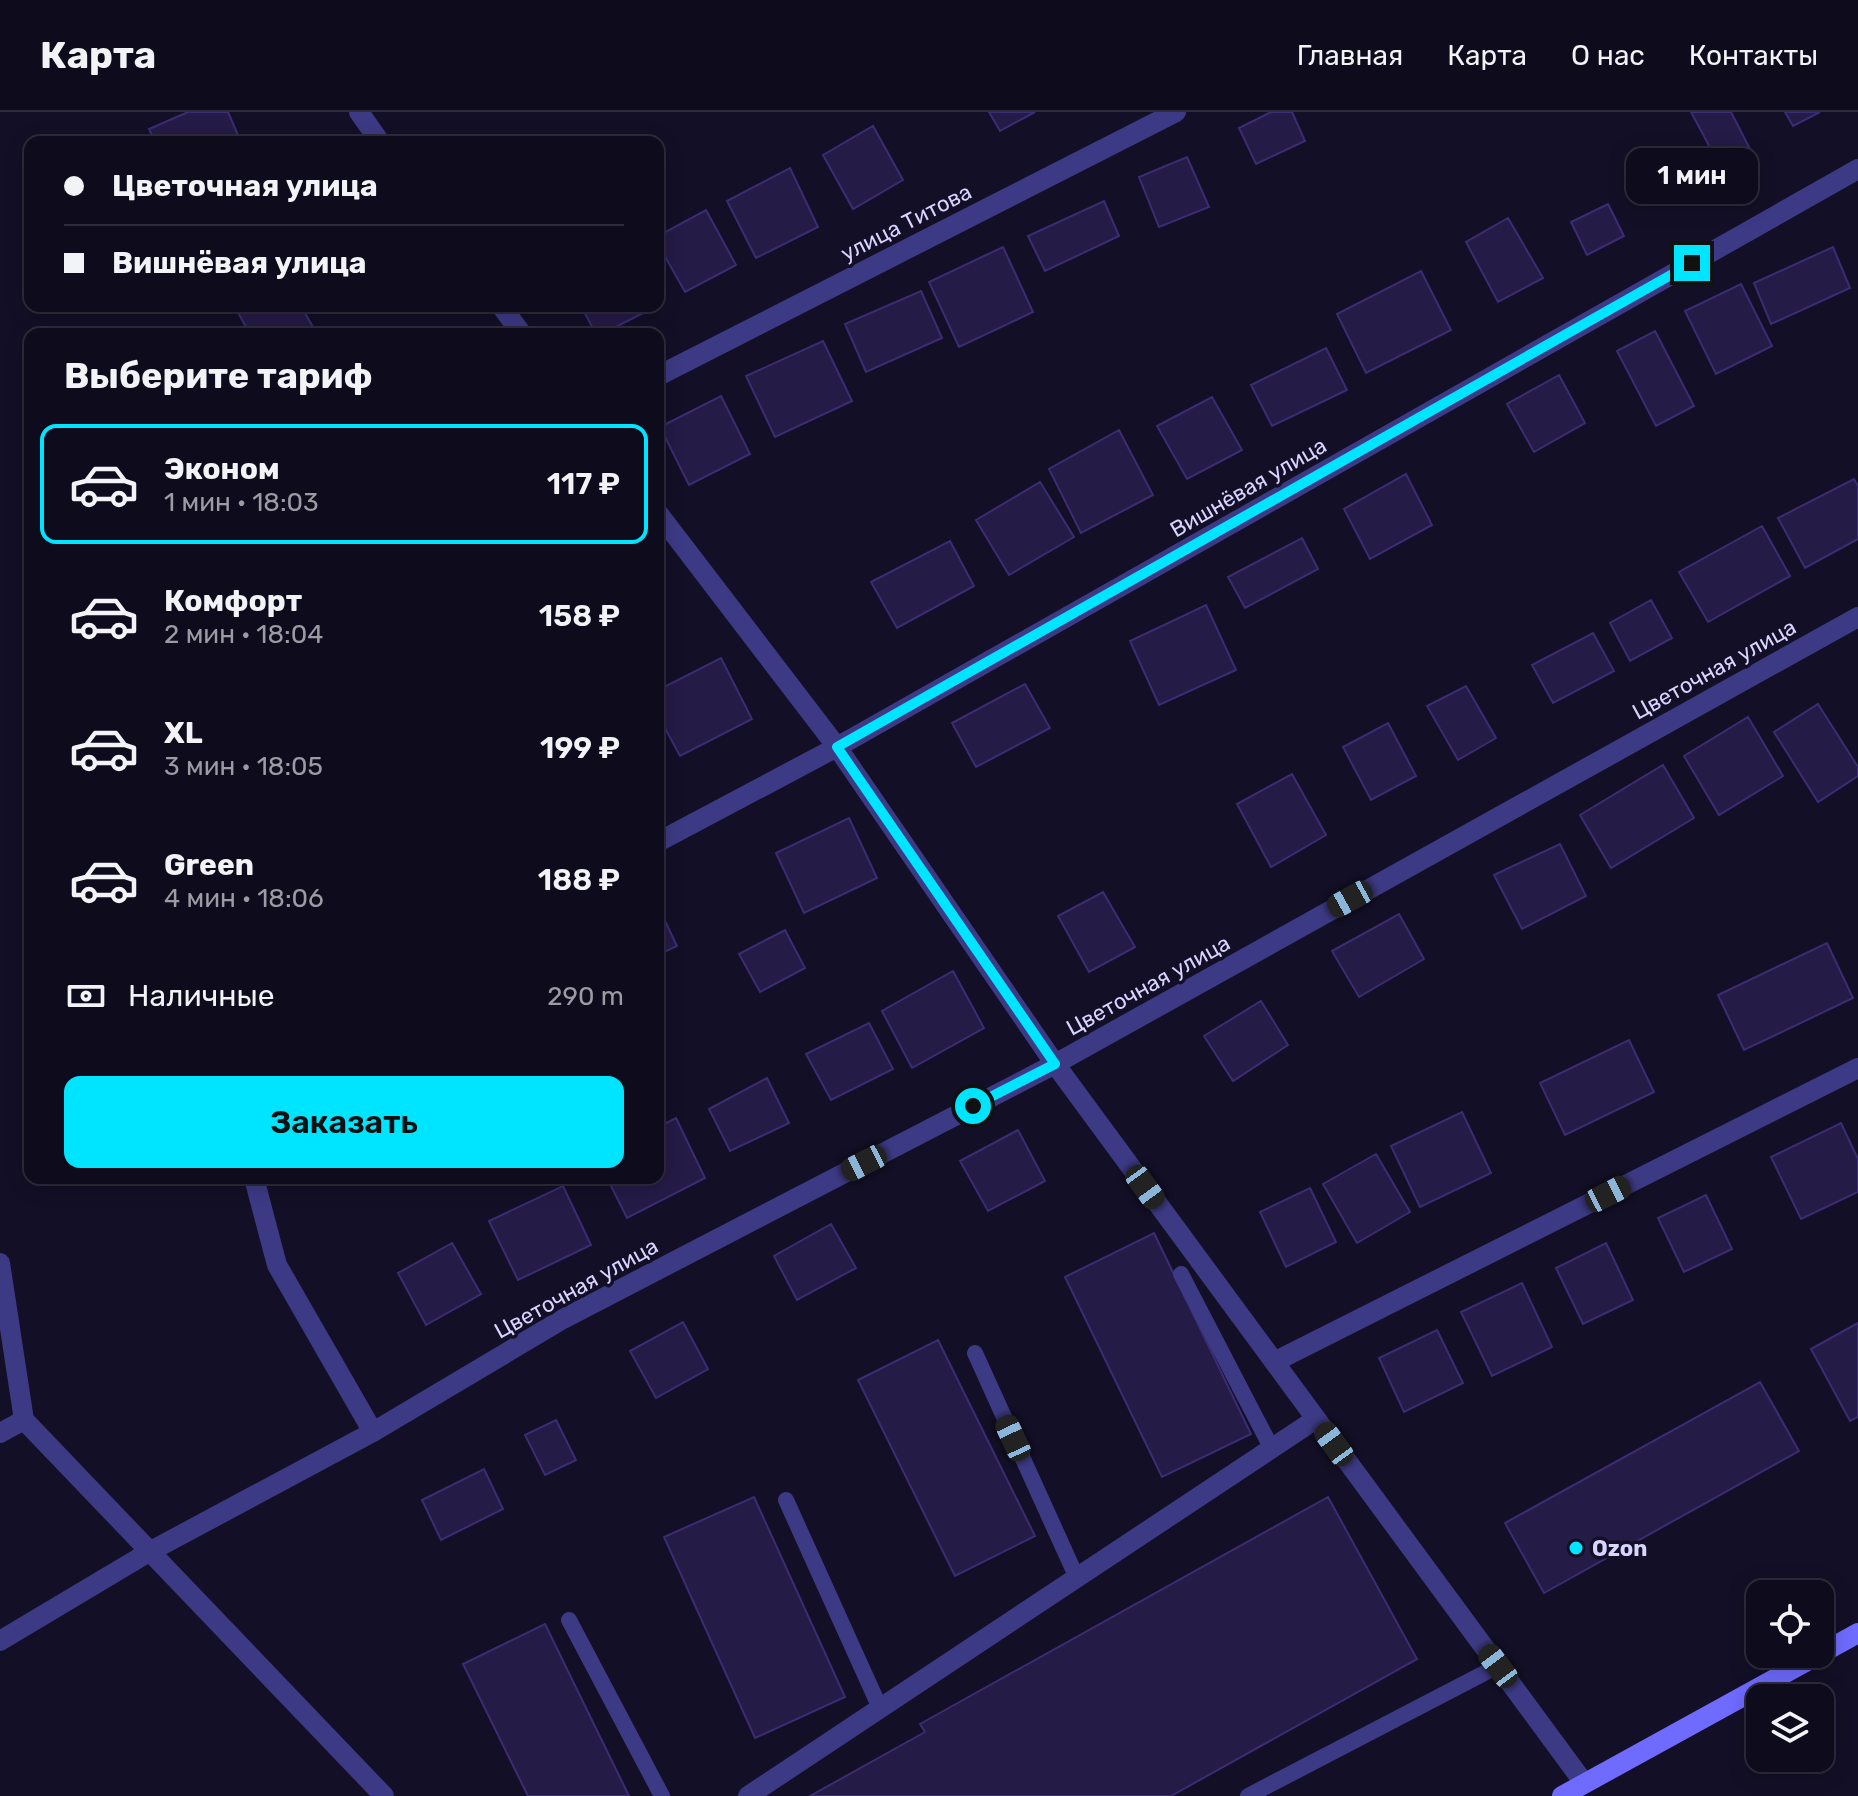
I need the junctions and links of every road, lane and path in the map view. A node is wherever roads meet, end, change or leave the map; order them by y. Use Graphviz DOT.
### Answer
graph roads {
  1 [pos="359,112"];
  2 [pos="1176,112"];
  3 [pos="376,136"];
  4 [pos="1858,169"];
  5 [pos="664,373"];
  6 [pos="664,521"];
  7 [pos="1858,617"];
  8 [pos="837,747"];
  9 [pos="664,839"];
  10 [pos="1055,1064"];
  11 [pos="1858,1068"];
  12 [pos="256,1184"];
  13 [pos="0,1263"];
  14 [pos="1181,1274"];
  15 [pos="975,1353"];
  16 [pos="1274,1362"];
  17 [pos="1316,1419"];
  18 [pos="24,1420"];
  19 [pos="373,1432"];
  20 [pos="0,1433"];
  21 [pos="1272,1449"];
  22 [pos="786,1500"];
  23 [pos="149,1552"];
  24 [pos="1077,1578"];
  25 [pos="569,1620"];
  26 [pos="1858,1633"];
  27 [pos="0,1641"];
  28 [pos="1834,1646"];
  29 [pos="1498,1666"];
  30 [pos="1794,1668"];
  31 [pos="880,1708"];
  32 [pos="1584,1783"];
  33 [pos="384,1796"];
  34 [pos="662,1796"];
  35 [pos="748,1796"];
  36 [pos="1248,1796"];
  37 [pos="1562,1796"];
  1 -- 3 [label="street"];
  2 -- 5 [label="street, улица Титова"];
  4 -- 8 [label="street, Вишнёвая улица"];
  6 -- 8 [label="street"];
  7 -- 10 [label="street, Цветочная улица"];
  8 -- 9 [label="street, Вишнёвая улица"];
  8 -- 10 [label="street"];
  10 -- 16 [label="street"];
  10 -- 19 [label="street, Цветочная улица"];
  11 -- 16 [label="street"];
  12 -- 19 [label="street"];
  13 -- 18 [label="street"];
  14 -- 21 [label="lane"];
  15 -- 24 [label="lane"];
  16 -- 17 [label="street"];
  17 -- 21 [label="street"];
  17 -- 29 [label="street"];
  18 -- 20 [label="street"];
  18 -- 23 [label="street"];
  19 -- 23 [label="street, Цветочная улица"];
  21 -- 24 [label="street"];
  22 -- 31 [label="lane"];
  23 -- 27 [label="street, Цветочная улица"];
  23 -- 33 [label="street"];
  24 -- 31 [label="street"];
  25 -- 34 [label="lane"];
  26 -- 28 [label="main road"];
  29 -- 32 [label="street"];
  29 -- 36 [label="lane"];
  30 -- 32 [label="main road"];
  31 -- 35 [label="street"];
  32 -- 37 [label="main road"];
}
